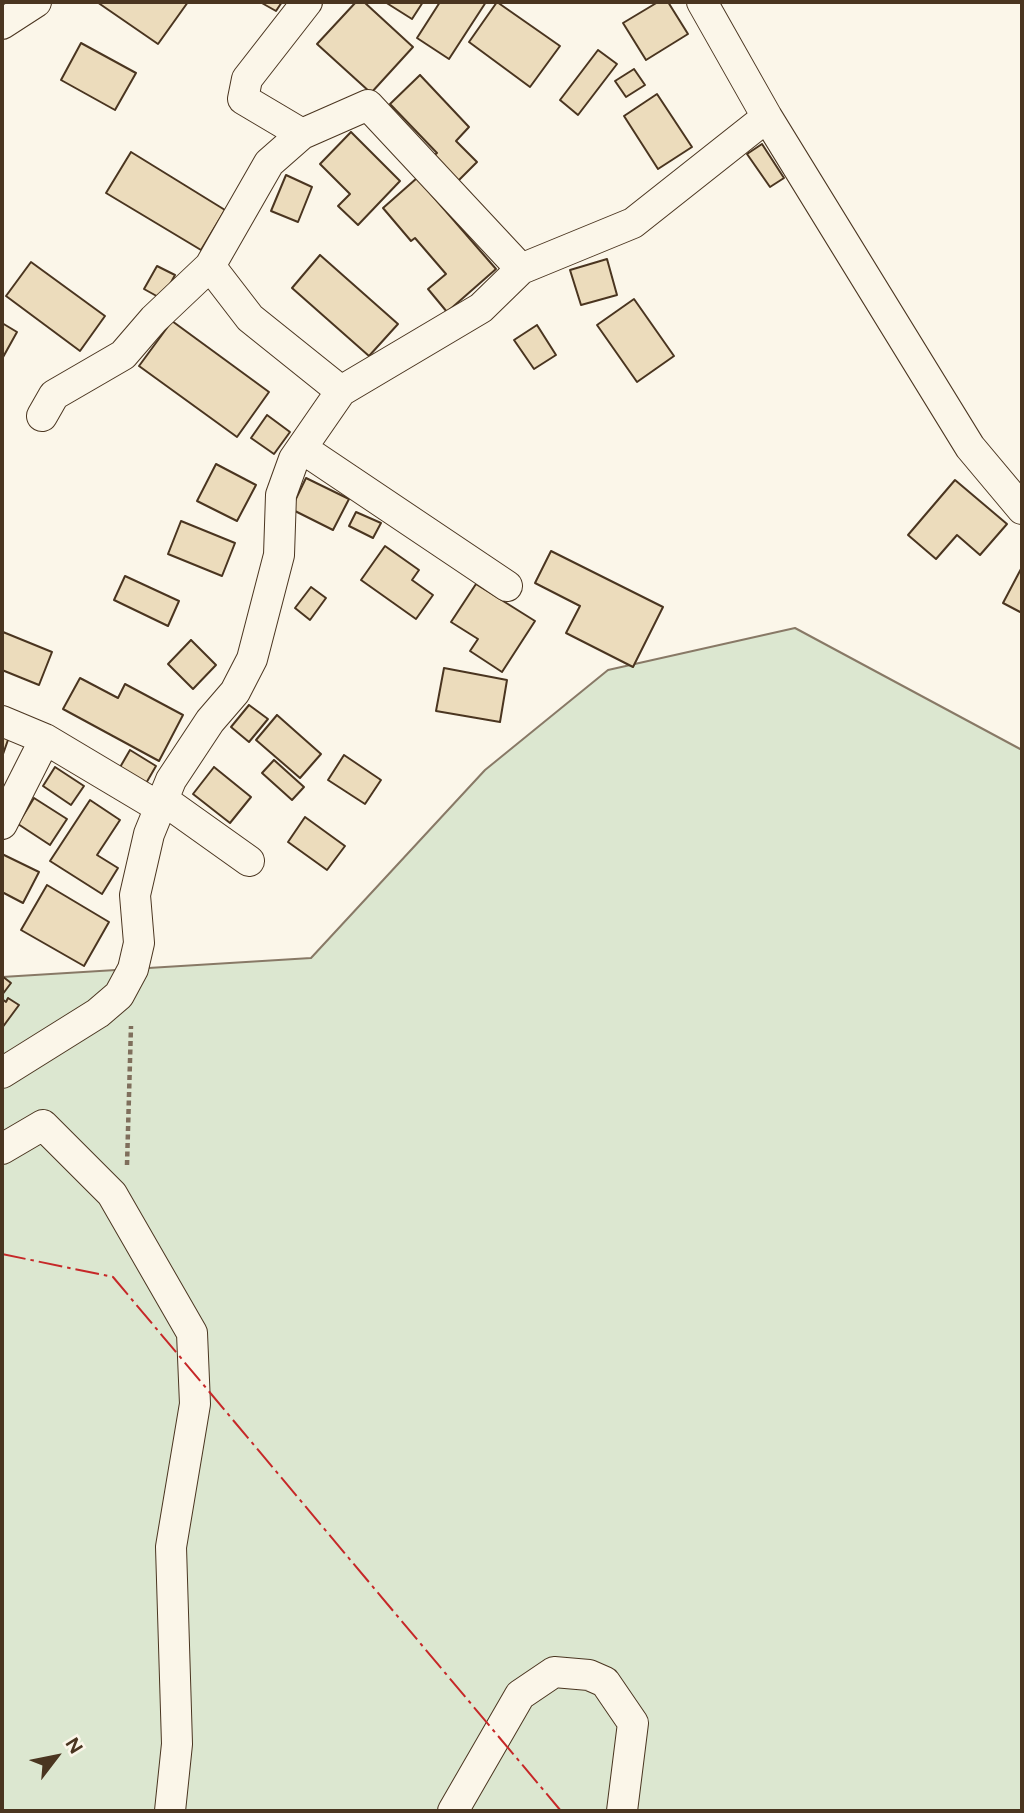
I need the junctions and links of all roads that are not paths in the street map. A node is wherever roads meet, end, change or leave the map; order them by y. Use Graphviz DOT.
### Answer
graph roads {
  1 [pos="36,2"];
  2 [pos="307,2"];
  3 [pos="702,2"];
  4 [pos="2,24"];
  5 [pos="767,117"];
  6 [pos="302,134"];
  7 [pos="210,266"];
  8 [pos="521,269"];
  9 [pos="341,391"];
  10 [pos="42,416"];
  11 [pos="303,449"];
  12 [pos="1022,509"];
  13 [pos="507,586"];
  14 [pos="2,721"];
  15 [pos="45,739"];
  16 [pos="160,803"];
  17 [pos="2,824"];
  18 [pos="248,861"];
  19 [pos="2,1073"];
  20 [pos="2,1149"];
  21 [pos="170,1811"];
  22 [pos="453,1811"];
  23 [pos="622,1811"];
  1 -- 4 [label="street"];
  2 -- 6 [label="street"];
  3 -- 5 [label="street"];
  5 -- 8 [label="street"];
  5 -- 12 [label="street"];
  6 -- 7 [label="street"];
  6 -- 8 [label="street"];
  7 -- 9 [label="street"];
  7 -- 10 [label="street"];
  8 -- 9 [label="street"];
  9 -- 11 [label="street"];
  11 -- 13 [label="street"];
  11 -- 16 [label="street"];
  14 -- 15 [label="street"];
  15 -- 16 [label="street"];
  15 -- 17 [label="street"];
  16 -- 18 [label="street"];
  16 -- 19 [label="street"];
  20 -- 21 [label="street"];
  22 -- 23 [label="street"];
}
